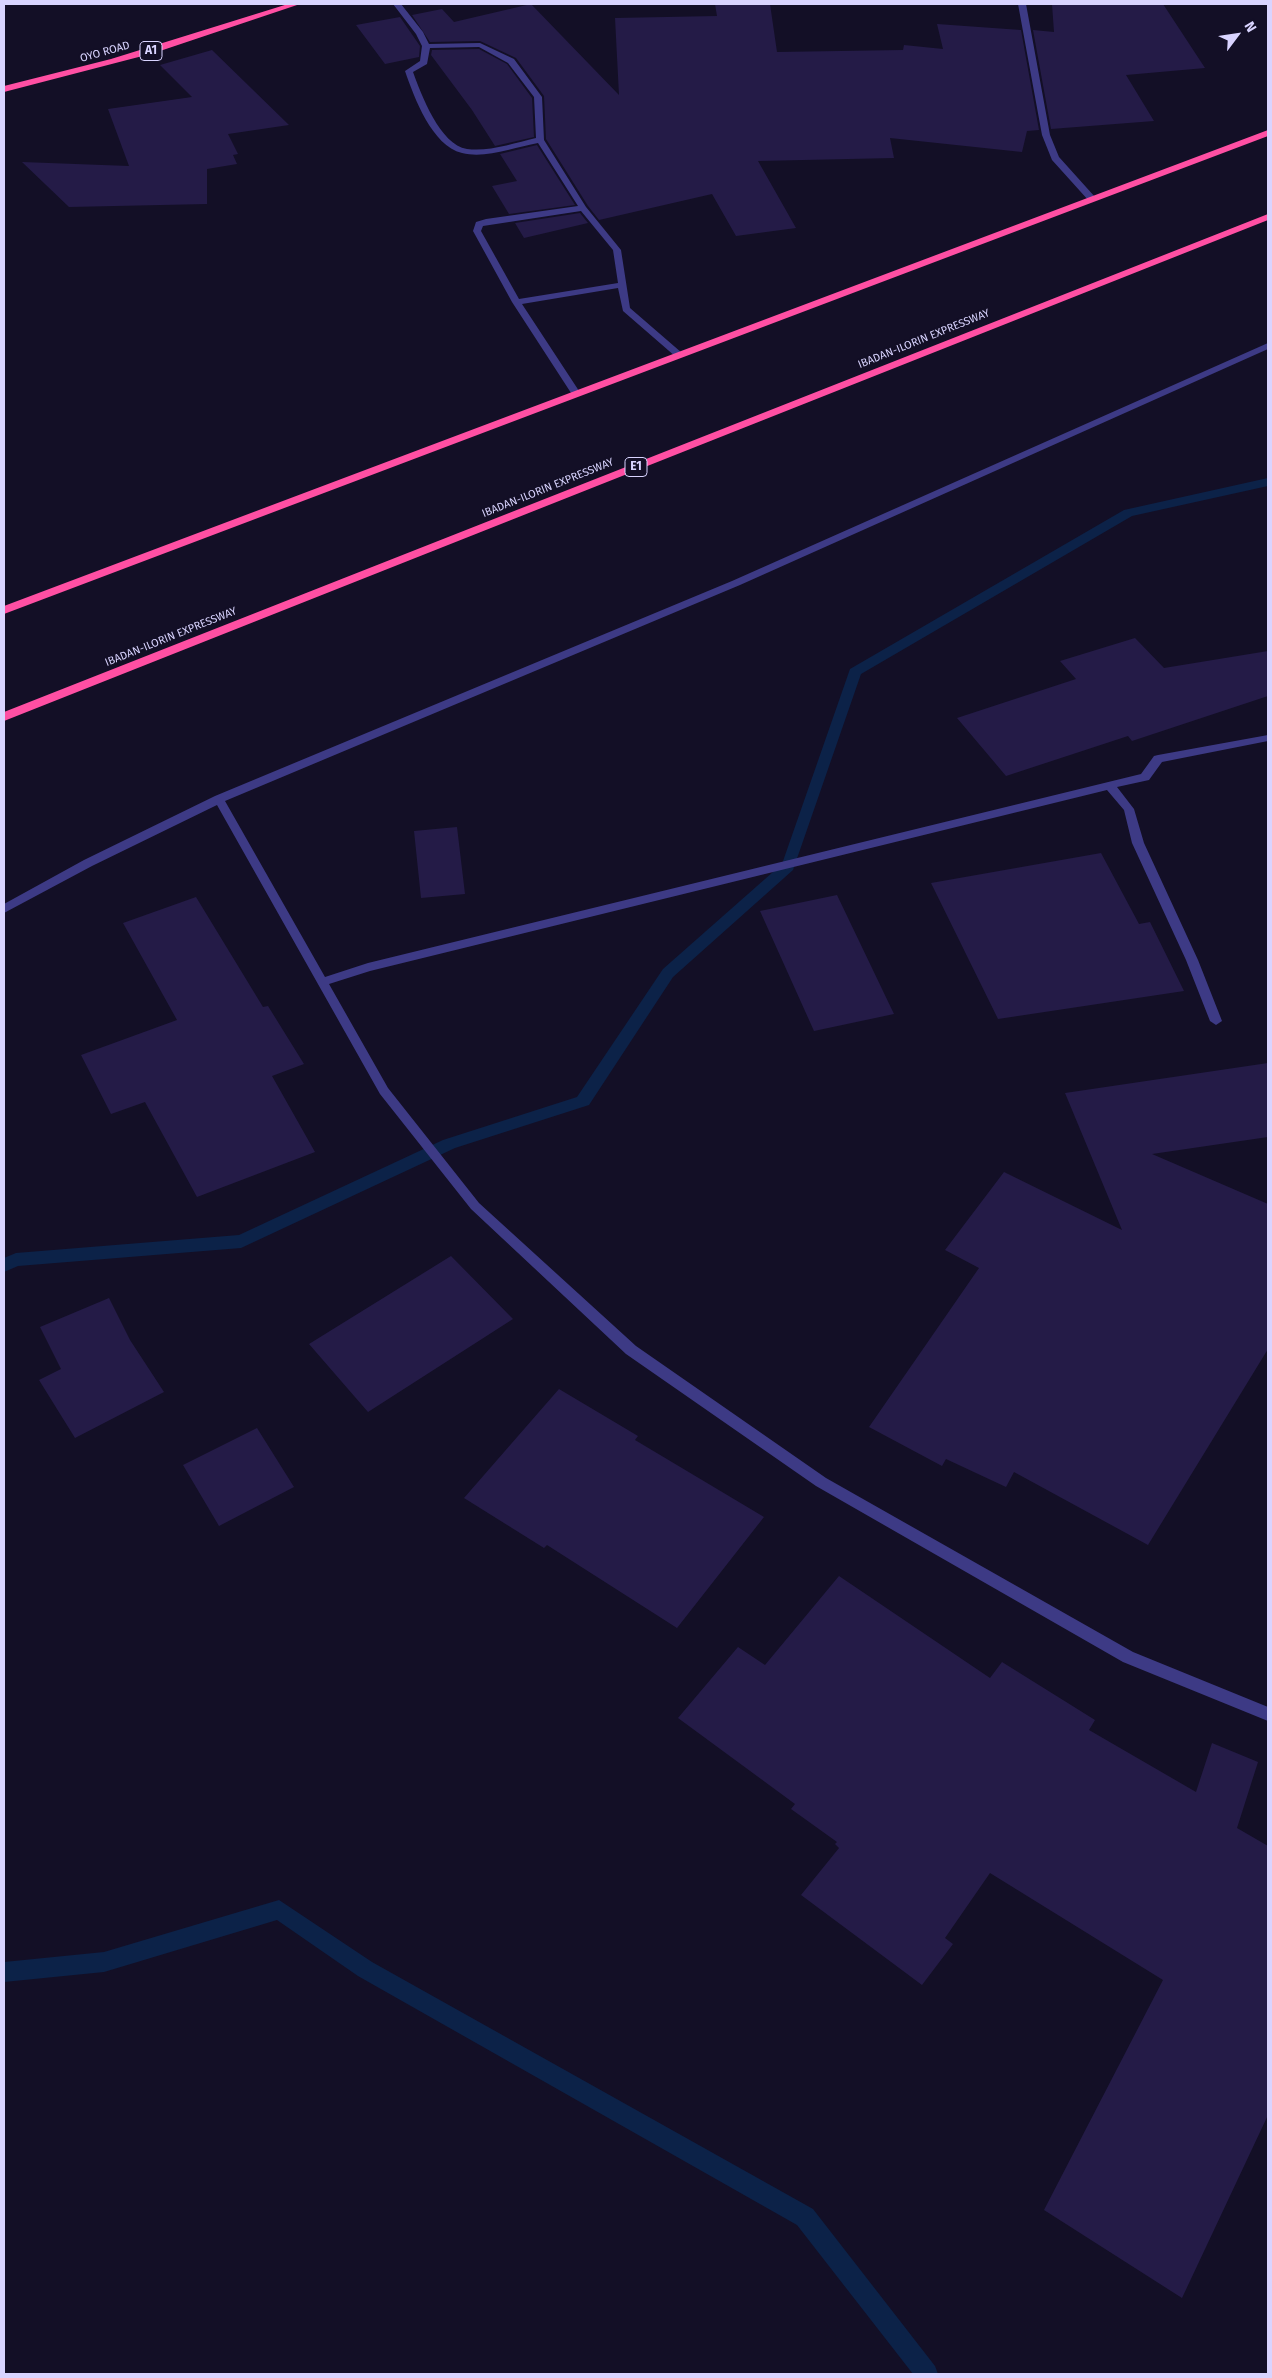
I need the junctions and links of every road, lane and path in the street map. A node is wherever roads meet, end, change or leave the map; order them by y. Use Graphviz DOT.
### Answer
graph roads {
  1 [pos="296,4"];
  2 [pos="396,4"];
  3 [pos="1022,4"];
  4 [pos="426,46"];
  5 [pos="4,89"];
  6 [pos="1268,133"];
  7 [pos="540,140"];
  8 [pos="1092,200"];
  9 [pos="583,208"];
  10 [pos="1268,217"];
  11 [pos="623,285"];
  12 [pos="516,302"];
  13 [pos="1268,346"];
  14 [pos="679,355"];
  15 [pos="576,394"];
  16 [pos="4,610"];
  17 [pos="4,717"];
  18 [pos="1268,738"];
  19 [pos="1110,786"];
  20 [pos="219,799"];
  21 [pos="4,909"];
  22 [pos="322,982"];
  23 [pos="1216,1020"];
  24 [pos="1268,1714"];
  1 -- 5 [label="highway, OYO ROAD / A1"];
  2 -- 4 [label="street"];
  3 -- 8 [label="street"];
  4 -- 7 [label="street"];
  4 -- 7 [label="street"];
  6 -- 8 [label="highway"];
  7 -- 9 [label="street"];
  8 -- 14 [label="highway"];
  9 -- 11 [label="street"];
  9 -- 12 [label="street"];
  10 -- 17 [label="highway, IBADAN-ILORIN EXPRESSWAY / E1"];
  11 -- 12 [label="street"];
  11 -- 14 [label="street"];
  12 -- 15 [label="street"];
  13 -- 20 [label="street"];
  14 -- 15 [label="highway"];
  15 -- 16 [label="highway"];
  18 -- 19 [label="street"];
  19 -- 22 [label="street"];
  19 -- 23 [label="street"];
  20 -- 21 [label="street"];
  20 -- 22 [label="street"];
  22 -- 24 [label="street"];
}
